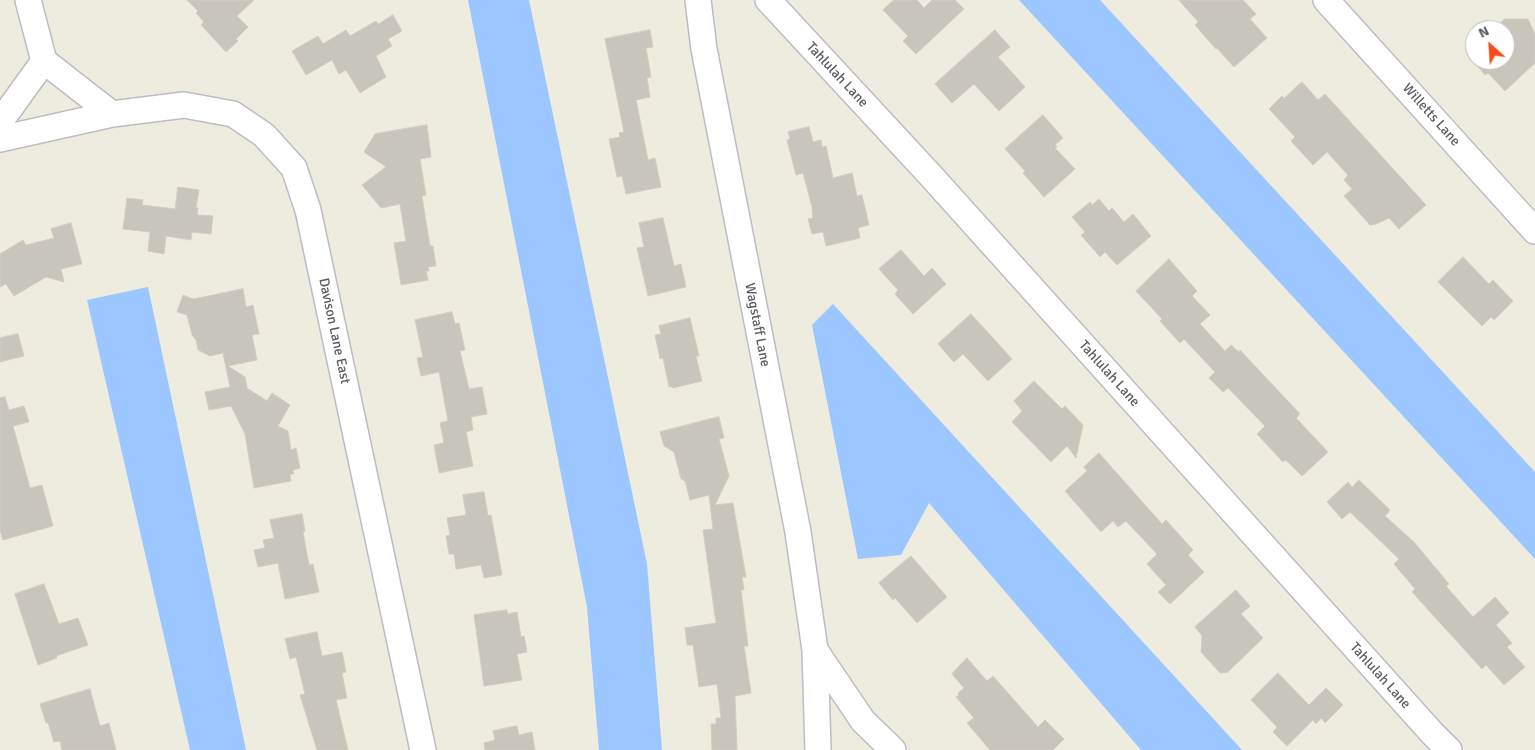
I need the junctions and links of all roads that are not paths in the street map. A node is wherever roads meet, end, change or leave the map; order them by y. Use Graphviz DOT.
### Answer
graph roads {
  1 [pos="28,0"];
  2 [pos="698,0"];
  3 [pos="768,0"];
  4 [pos="1326,0"];
  5 [pos="44,61"];
  6 [pos="112,114"];
  7 [pos="0,122"];
  8 [pos="0,138"];
  9 [pos="1535,231"];
  10 [pos="815,650"];
  11 [pos="423,750"];
  12 [pos="818,750"];
  13 [pos="893,750"];
  14 [pos="1449,750"];
  1 -- 5 [label="street"];
  2 -- 10 [label="street, Wagstaff Lane"];
  3 -- 14 [label="street, Tahlulah Lane"];
  4 -- 9 [label="street, Willetts Lane"];
  5 -- 6 [label="street"];
  5 -- 7 [label="street"];
  6 -- 8 [label="street, Davison Lane East"];
  6 -- 11 [label="street, Davison Lane East"];
  10 -- 12 [label="street, Wagstaff Lane"];
  10 -- 13 [label="street, Wagstaff Lane"];
}
